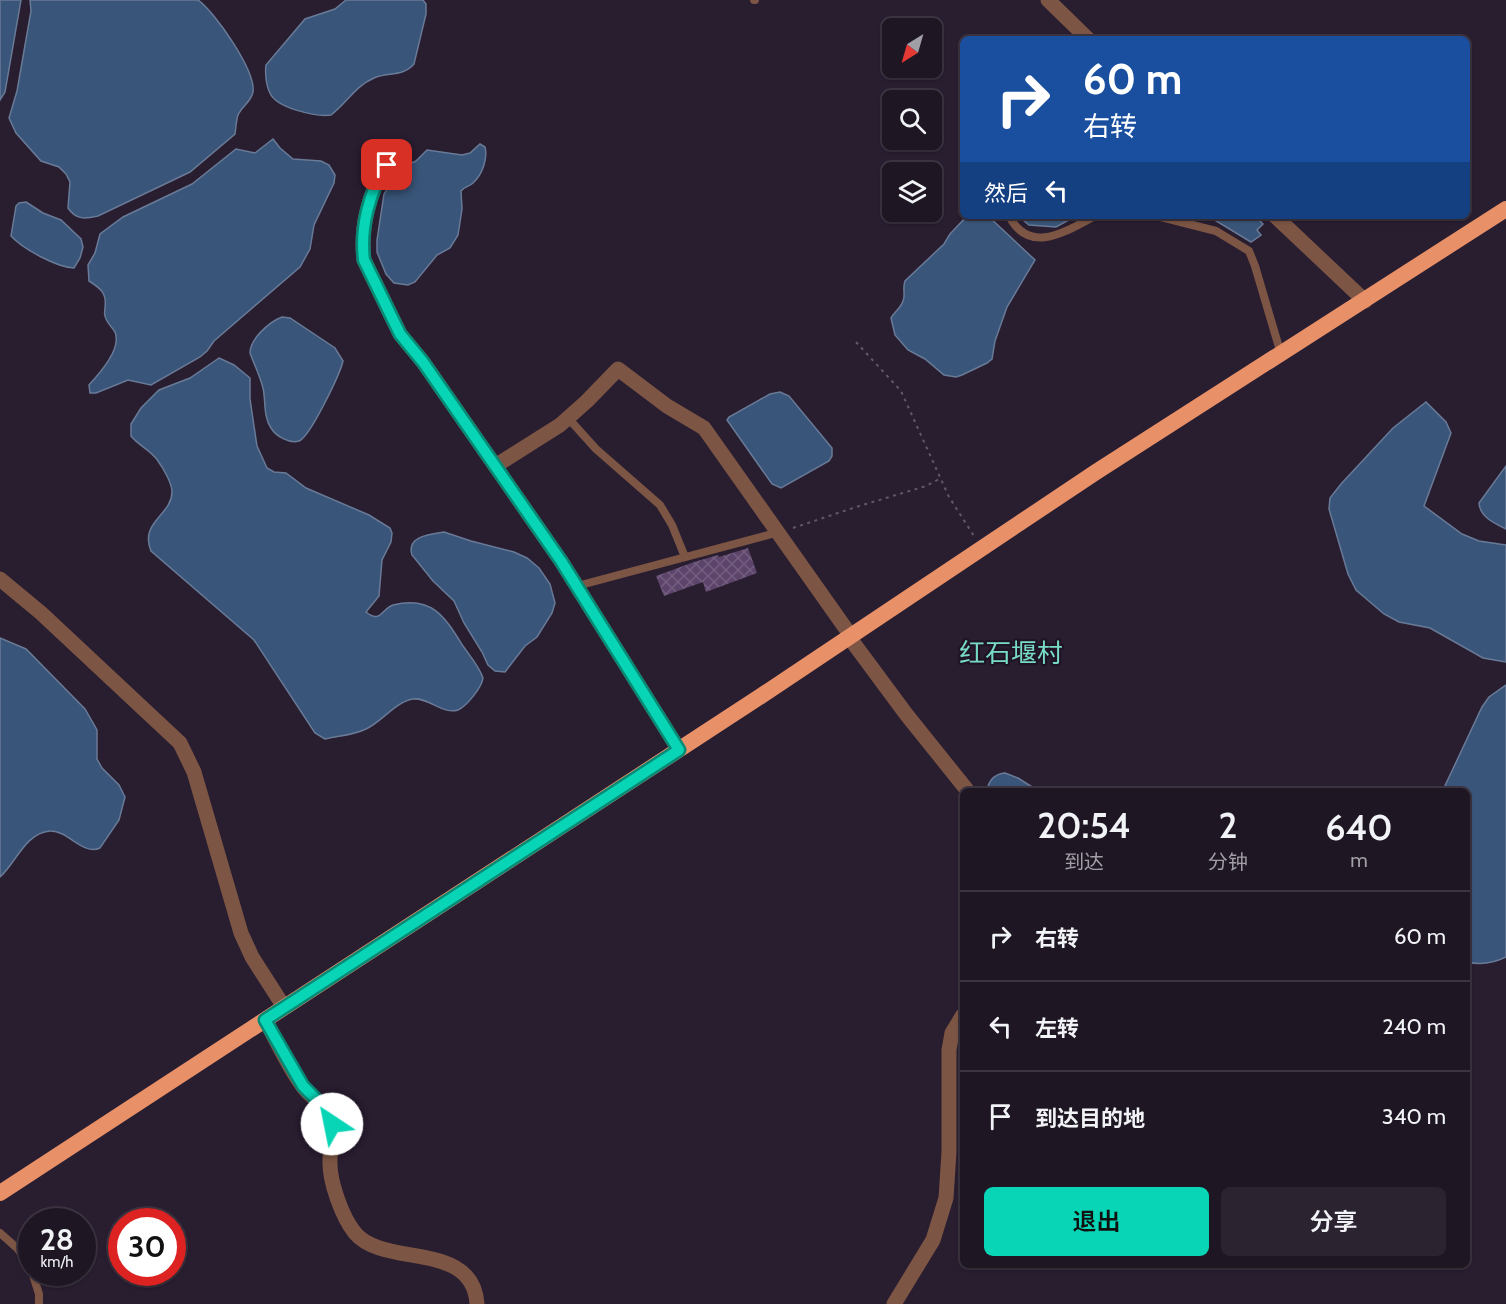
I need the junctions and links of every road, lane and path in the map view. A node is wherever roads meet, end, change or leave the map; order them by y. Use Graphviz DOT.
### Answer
graph roads {
  1 [pos="1048,0"];
  2 [pos="1083,36"];
  3 [pos="387,165"];
  4 [pos="1506,209"];
  5 [pos="1011,219"];
  6 [pos="1089,219"];
  7 [pos="1169,219"];
  8 [pos="1278,219"];
  9 [pos="1365,301"];
  10 [pos="856,342"];
  11 [pos="1281,354"];
  12 [pos="568,418"];
  13 [pos="495,466"];
  14 [pos="941,478"];
  15 [pos="776,533"];
  16 [pos="982,548"];
  17 [pos="685,557"];
  18 [pos="0,579"];
  19 [pos="577,586"];
  20 [pos="850,637"];
  21 [pos="679,750"];
  22 [pos="965,788"];
  23 [pos="284,1008"];
  24 [pos="265,1020"];
  25 [pos="960,1021"];
  26 [pos="0,1193"];
  27 [pos="0,1233"];
  28 [pos="18,1249"];
  29 [pos="37,1286"];
  30 [pos="39,1304"];
  31 [pos="477,1304"];
  32 [pos="894,1304"];
  1 -- 2 [label="street"];
  3 -- 13 [label="street"];
  4 -- 9 [label="highway"];
  5 -- 6 [label="lane"];
  7 -- 11 [label="lane"];
  8 -- 9 [label="street"];
  9 -- 11 [label="highway"];
  10 -- 14 [label="path"];
  11 -- 16 [label="highway"];
  12 -- 13 [label="street"];
  12 -- 15 [label="street"];
  12 -- 17 [label="lane"];
  13 -- 19 [label="street"];
  14 -- 15 [label="path"];
  14 -- 16 [label="path"];
  15 -- 17 [label="lane"];
  15 -- 20 [label="street"];
  16 -- 20 [label="highway"];
  17 -- 19 [label="lane"];
  18 -- 23 [label="street"];
  19 -- 21 [label="street"];
  20 -- 21 [label="highway"];
  20 -- 22 [label="street"];
  21 -- 23 [label="highway"];
  23 -- 24 [label="highway"];
  24 -- 26 [label="highway"];
  24 -- 31 [label="street"];
  25 -- 32 [label="street"];
  27 -- 28 [label="lane"];
  29 -- 30 [label="lane"];
}
